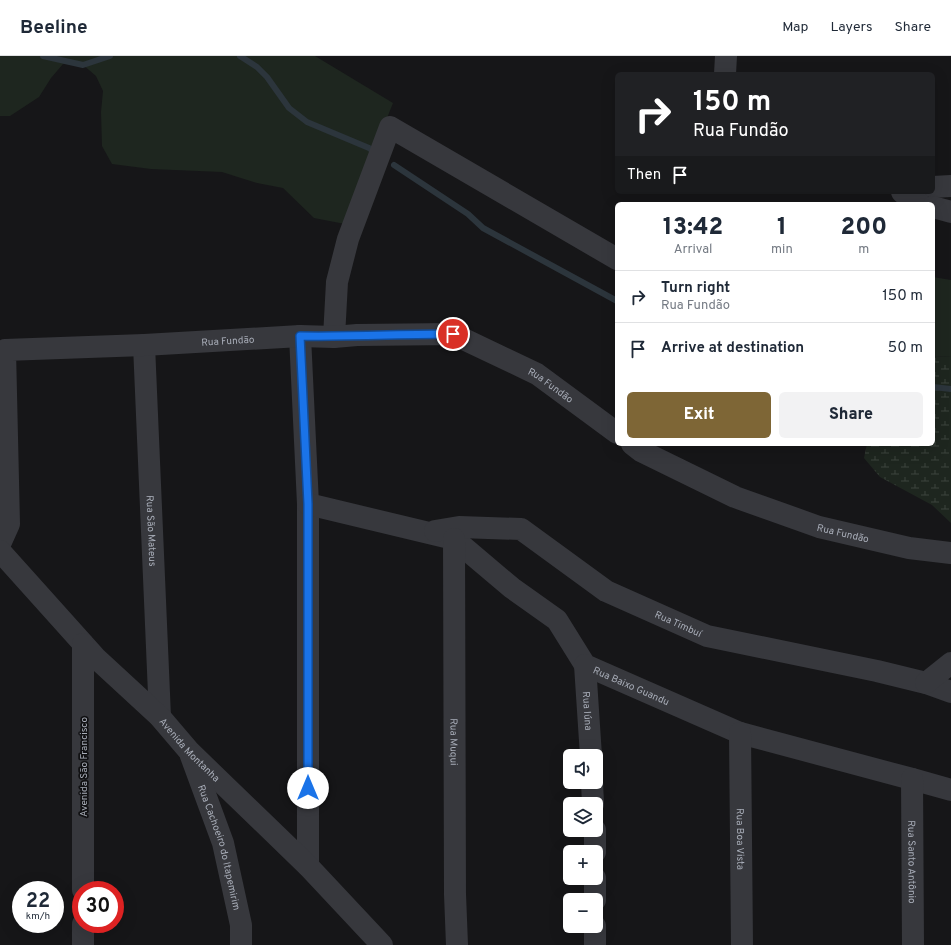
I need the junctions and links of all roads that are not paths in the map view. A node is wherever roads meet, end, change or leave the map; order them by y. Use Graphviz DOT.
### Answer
graph roads {
  1 [pos="726,56"];
  2 [pos="724,72"];
  3 [pos="951,186"];
  4 [pos="935,187"];
  5 [pos="905,194"];
  6 [pos="915,202"];
  7 [pos="935,208"];
  8 [pos="951,212"];
  9 [pos="615,258"];
  10 [pos="300,336"];
  11 [pos="334,337"];
  12 [pos="144,345"];
  13 [pos="615,432"];
  14 [pos="635,446"];
  15 [pos="308,504"];
  16 [pos="425,532"];
  17 [pos="454,539"];
  18 [pos="0,544"];
  19 [pos="0,551"];
  20 [pos="951,553"];
  21 [pos="83,644"];
  22 [pos="951,663"];
  23 [pos="585,665"];
  24 [pos="926,683"];
  25 [pos="951,692"];
  26 [pos="160,717"];
  27 [pos="740,733"];
  28 [pos="591,749"];
  29 [pos="189,751"];
  30 [pos="912,779"];
  31 [pos="951,790"];
  32 [pos="308,866"];
  33 [pos="83,881"];
  34 [pos="83,933"];
  35 [pos="595,933"];
  36 [pos="83,945"];
  37 [pos="241,945"];
  38 [pos="382,945"];
  39 [pos="457,945"];
  40 [pos="596,945"];
  41 [pos="742,945"];
  42 [pos="913,945"];
  1 -- 2 [label="street"];
  3 -- 4 [label="street"];
  5 -- 6 [label="street"];
  7 -- 8 [label="street"];
  9 -- 11 [label="street"];
  10 -- 11 [label="street, Rua Fundão"];
  10 -- 12 [label="street, Rua Fundão"];
  10 -- 15 [label="street"];
  11 -- 13 [label="street, Rua Fundão"];
  12 -- 18 [label="street, Rua Fundão"];
  12 -- 26 [label="street, Rua São Mateus"];
  14 -- 20 [label="street, Rua Fundão"];
  15 -- 16 [label="street, Rua Baixo Guandu"];
  15 -- 32 [label="street"];
  16 -- 17 [label="street, Rua Baixo Guandu"];
  16 -- 24 [label="street, Rua Timbuí"];
  17 -- 23 [label="street, Rua Baixo Guandu"];
  17 -- 39 [label="street, Rua Muqui"];
  19 -- 21 [label="street, Avenida Montanha"];
  21 -- 26 [label="street, Avenida Montanha"];
  21 -- 33 [label="street, Avenida São Francisco"];
  22 -- 24 [label="street"];
  23 -- 27 [label="street, Rua Baixo Guandu"];
  23 -- 28 [label="street, Rua Iúna"];
  24 -- 25 [label="street, Rua Timbuí"];
  26 -- 29 [label="street, Avenida Montanha"];
  27 -- 30 [label="street, Rua Baixo Guandu"];
  27 -- 41 [label="street, Rua Boa Vista"];
  29 -- 32 [label="street, Avenida Montanha"];
  29 -- 37 [label="street, Rua Cachoeiro do Itapemirim"];
  30 -- 31 [label="street, Rua Baixo Guandu"];
  30 -- 42 [label="street, Rua Santo Antônio"];
  32 -- 38 [label="street, Avenida Montanha"];
  34 -- 36 [label="street"];
  35 -- 40 [label="street"];
}
